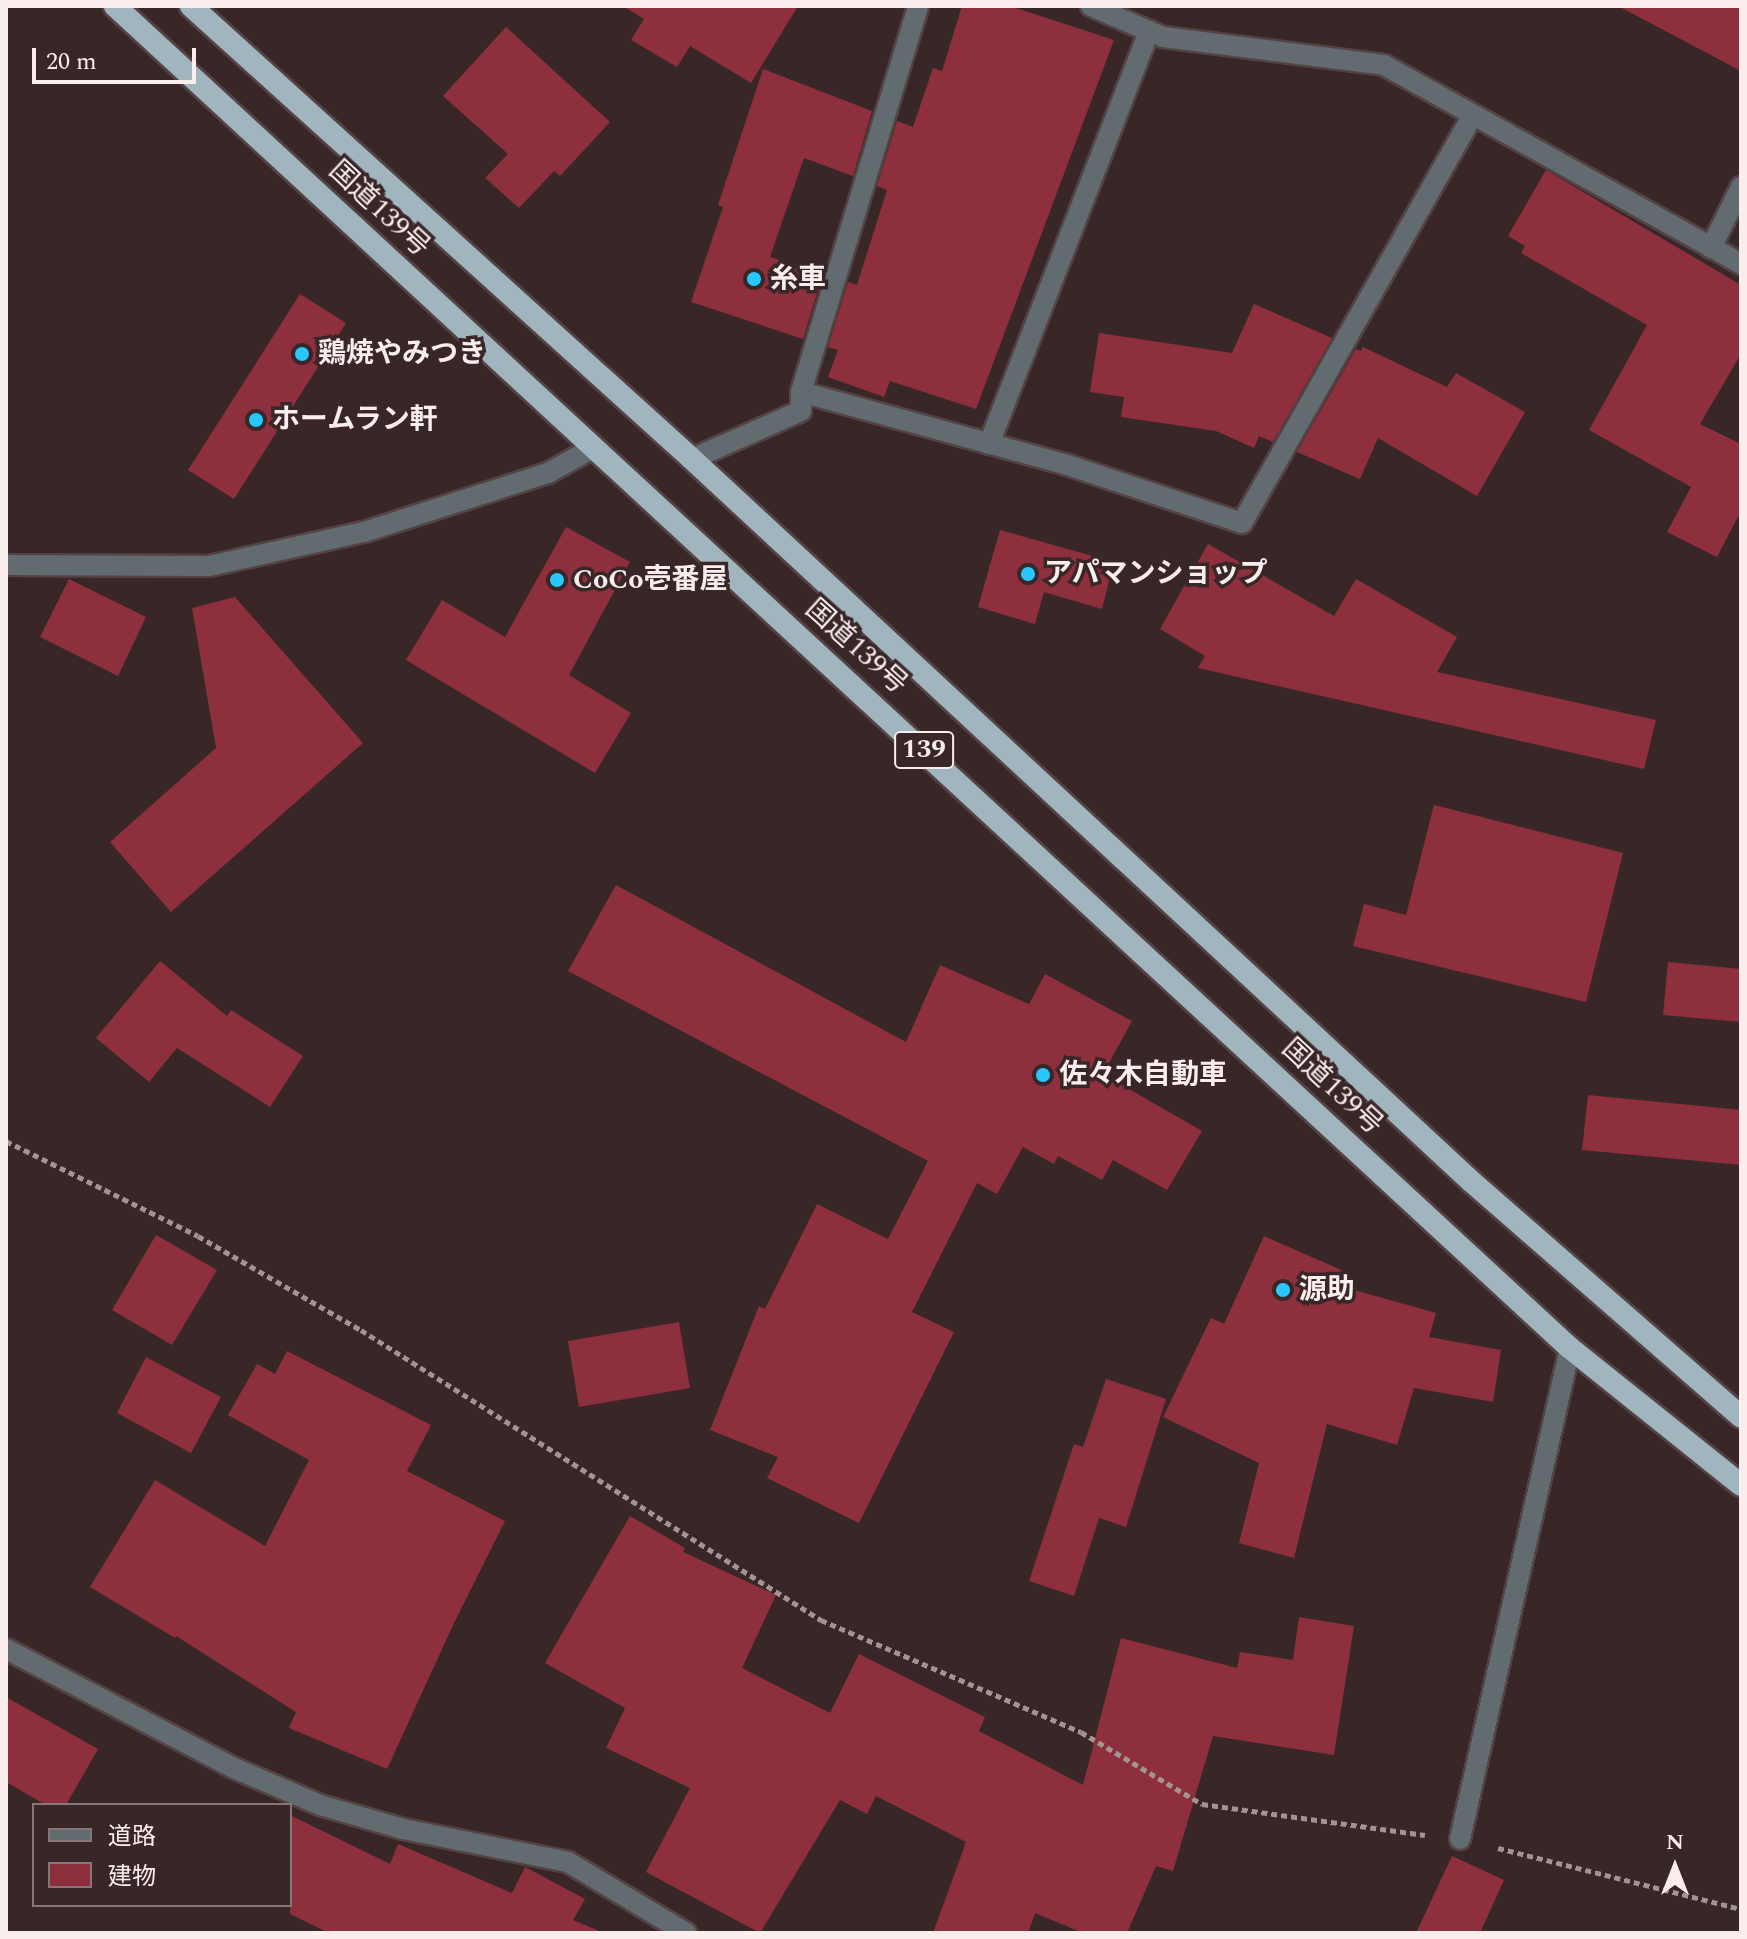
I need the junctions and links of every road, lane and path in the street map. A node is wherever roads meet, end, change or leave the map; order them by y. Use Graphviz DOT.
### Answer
graph roads {
  1 [pos="115,6"];
  2 [pos="191,6"];
  3 [pos="918,6"];
  4 [pos="1091,6"];
  5 [pos="1149,31"];
  6 [pos="1473,115"];
  7 [pos="1741,187"];
  8 [pos="1711,248"];
  9 [pos="1741,264"];
  10 [pos="801,392"];
  11 [pos="989,444"];
  12 [pos="593,448"];
  13 [pos="692,459"];
  14 [pos="6,565"];
  15 [pos="6,1141"];
  16 [pos="1570,1348"];
  17 [pos="1741,1417"];
  18 [pos="1741,1485"];
  19 [pos="6,1649"];
  20 [pos="1460,1839"];
  21 [pos="1741,1909"];
  22 [pos="686,1933"];
  1 -- 12 [label="highway, 国道139号 / 139"];
  2 -- 13 [label="highway, 国道139号 / 139"];
  3 -- 10 [label="street"];
  4 -- 5 [label="street"];
  5 -- 6 [label="street"];
  5 -- 11 [label="street"];
  6 -- 8 [label="street"];
  6 -- 11 [label="street"];
  7 -- 8 [label="street"];
  8 -- 9 [label="street"];
  10 -- 11 [label="street"];
  10 -- 13 [label="street"];
  12 -- 14 [label="street"];
  12 -- 16 [label="highway, 国道139号 / 139"];
  13 -- 17 [label="highway, 国道139号 / 139"];
  15 -- 20 [label="path"];
  16 -- 18 [label="highway, 国道139号 / 139"];
  16 -- 20 [label="street"];
  19 -- 22 [label="street"];
  20 -- 21 [label="path"];
}
